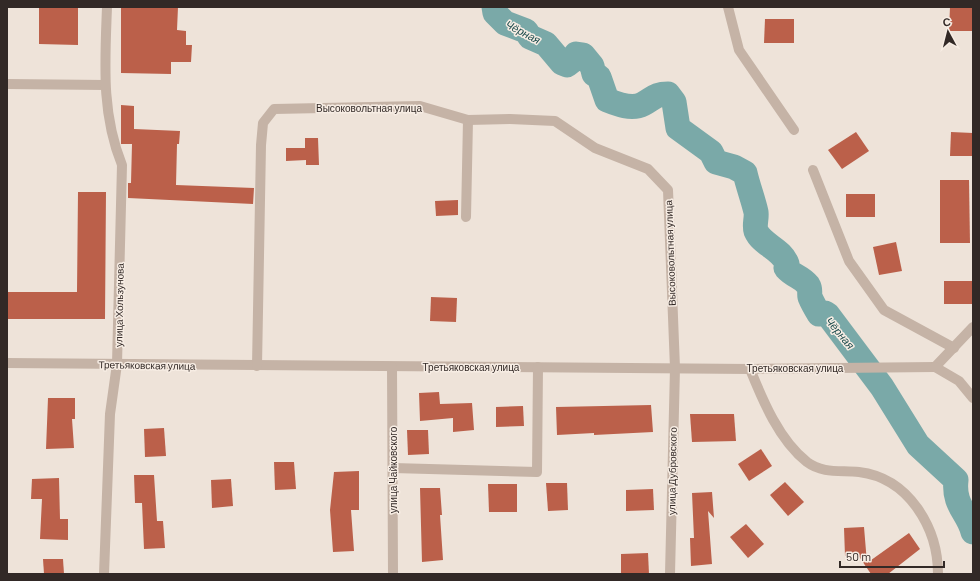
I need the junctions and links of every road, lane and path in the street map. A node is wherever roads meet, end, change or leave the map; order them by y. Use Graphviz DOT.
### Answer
graph roads {
  1 [pos="107,7"];
  2 [pos="728,7"];
  3 [pos="7,84"];
  4 [pos="105,85"];
  5 [pos="468,120"];
  6 [pos="794,130"];
  7 [pos="813,170"];
  8 [pos="466,217"];
  9 [pos="973,327"];
  10 [pos="954,348"];
  11 [pos="7,363"];
  12 [pos="118,364"];
  13 [pos="257,366"];
  14 [pos="392,367"];
  15 [pos="538,367"];
  16 [pos="935,367"];
  17 [pos="675,368"];
  18 [pos="750,369"];
  19 [pos="973,398"];
  20 [pos="393,468"];
  21 [pos="104,574"];
  22 [pos="393,574"];
  23 [pos="670,574"];
  24 [pos="938,574"];
  1 -- 4 [label="street, улица Хользунова"];
  2 -- 6 [label="street"];
  3 -- 4 [label="street"];
  4 -- 12 [label="street, улица Хользунова"];
  5 -- 8 [label="street"];
  5 -- 13 [label="street, Высоковольтная улица"];
  5 -- 17 [label="street, Высоковольтная улица"];
  7 -- 10 [label="street"];
  9 -- 10 [label="street"];
  10 -- 16 [label="street"];
  11 -- 12 [label="street, Третьяковская улица"];
  12 -- 13 [label="street, Третьяковская улица"];
  12 -- 21 [label="street, улица Хользунова"];
  13 -- 14 [label="street, Третьяковская улица"];
  14 -- 15 [label="street, Третьяковская улица"];
  14 -- 20 [label="street, улица Чайковского"];
  15 -- 17 [label="street, Третьяковская улица"];
  15 -- 20 [label="street"];
  16 -- 18 [label="street, Третьяковская улица"];
  16 -- 19 [label="street"];
  17 -- 18 [label="street, Третьяковская улица"];
  17 -- 23 [label="street, улица Дубровского"];
  18 -- 24 [label="street"];
  20 -- 22 [label="street, улица Чайковского"];
}
